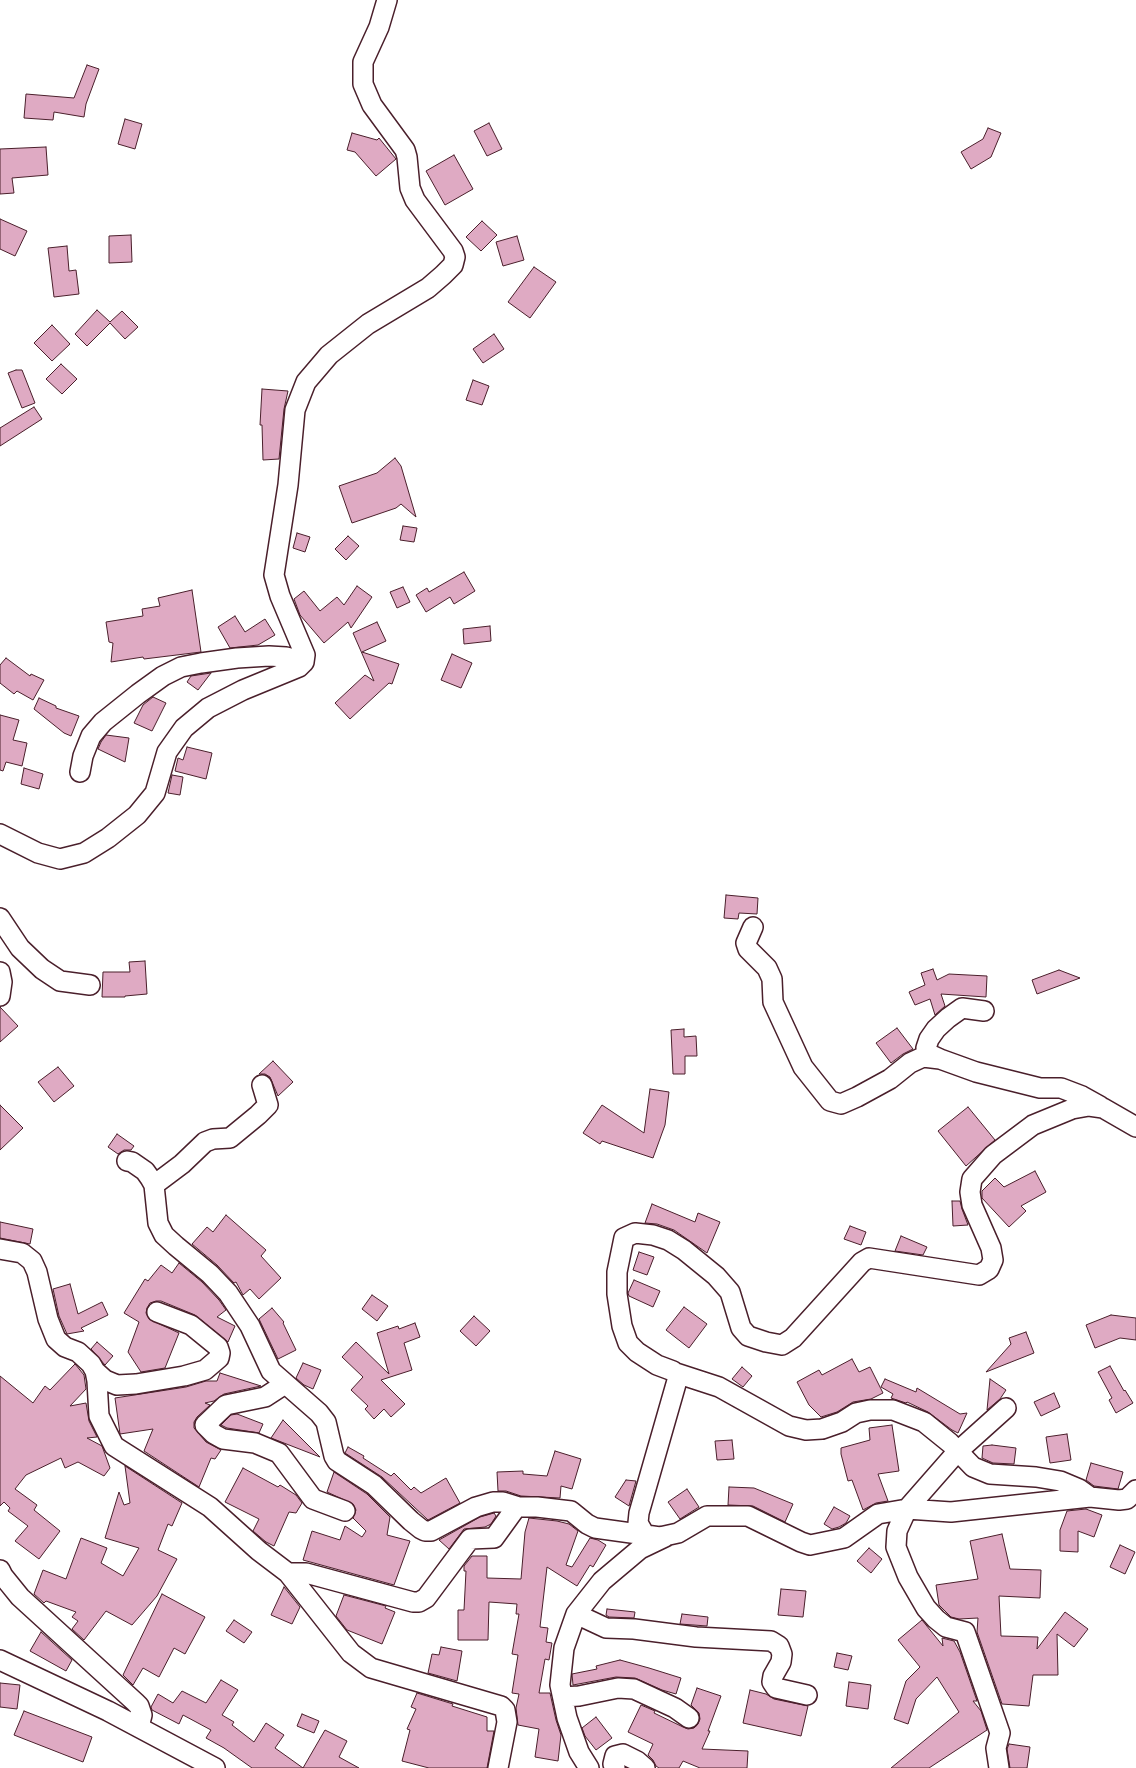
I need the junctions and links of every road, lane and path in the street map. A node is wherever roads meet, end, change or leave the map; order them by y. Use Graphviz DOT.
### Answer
graph roads {
  1 [pos="387,0"];
  2 [pos="304,662"];
  3 [pos="80,772"];
  4 [pos="0,834"];
  5 [pos="0,918"];
  6 [pos="752,927"];
  7 [pos="0,972"];
  8 [pos="90,985"];
  9 [pos="0,996"];
  10 [pos="984,1011"];
  11 [pos="940,1059"];
  12 [pos="262,1085"];
  13 [pos="1103,1108"];
  14 [pos="1136,1127"];
  15 [pos="127,1161"];
  16 [pos="154,1185"];
  17 [pos="0,1249"];
  18 [pos="157,1312"];
  19 [pos="95,1371"];
  20 [pos="676,1373"];
  21 [pos="285,1384"];
  22 [pos="1006,1408"];
  23 [pos="957,1452"];
  24 [pos="1136,1490"];
  25 [pos="1090,1497"];
  26 [pos="519,1507"];
  27 [pos="906,1509"];
  28 [pos="345,1511"];
  29 [pos="645,1535"];
  30 [pos="668,1535"];
  31 [pos="0,1570"];
  32 [pos="288,1573"];
  33 [pos="576,1614"];
  34 [pos="0,1660"];
  35 [pos="807,1695"];
  36 [pos="563,1697"];
  37 [pos="689,1718"];
  38 [pos="139,1727"];
  39 [pos="503,1767"];
  40 [pos="215,1768"];
  41 [pos="589,1768"];
  42 [pos="615,1768"];
  43 [pos="645,1768"];
  44 [pos="999,1768"];
  1 -- 2 [label="street"];
  2 -- 3 [label="street"];
  2 -- 4 [label="street"];
  5 -- 8 [label="street"];
  6 -- 11 [label="street"];
  7 -- 9 [label="street"];
  10 -- 11 [label="street"];
  11 -- 13 [label="street"];
  12 -- 16 [label="street"];
  13 -- 14 [label="street"];
  13 -- 20 [label="street"];
  15 -- 16 [label="street"];
  16 -- 21 [label="street"];
  17 -- 19 [label="street"];
  18 -- 19 [label="street"];
  19 -- 32 [label="street"];
  20 -- 23 [label="street"];
  20 -- 29 [label="street"];
  21 -- 26 [label="street"];
  21 -- 28 [label="street"];
  22 -- 23 [label="street"];
  23 -- 25 [label="street"];
  23 -- 27 [label="street"];
  24 -- 25 [label="street"];
  25 -- 27 [label="street"];
  26 -- 29 [label="street"];
  26 -- 32 [label="street"];
  27 -- 30 [label="street"];
  27 -- 44 [label="street"];
  29 -- 30 [label="street"];
  30 -- 33 [label="street"];
  31 -- 38 [label="street"];
  32 -- 39 [label="street"];
  33 -- 35 [label="street"];
  33 -- 36 [label="street"];
  34 -- 38 [label="street"];
  36 -- 37 [label="street"];
  36 -- 41 [label="street"];
  38 -- 40 [label="street"];
  42 -- 43 [label="street"];
}
